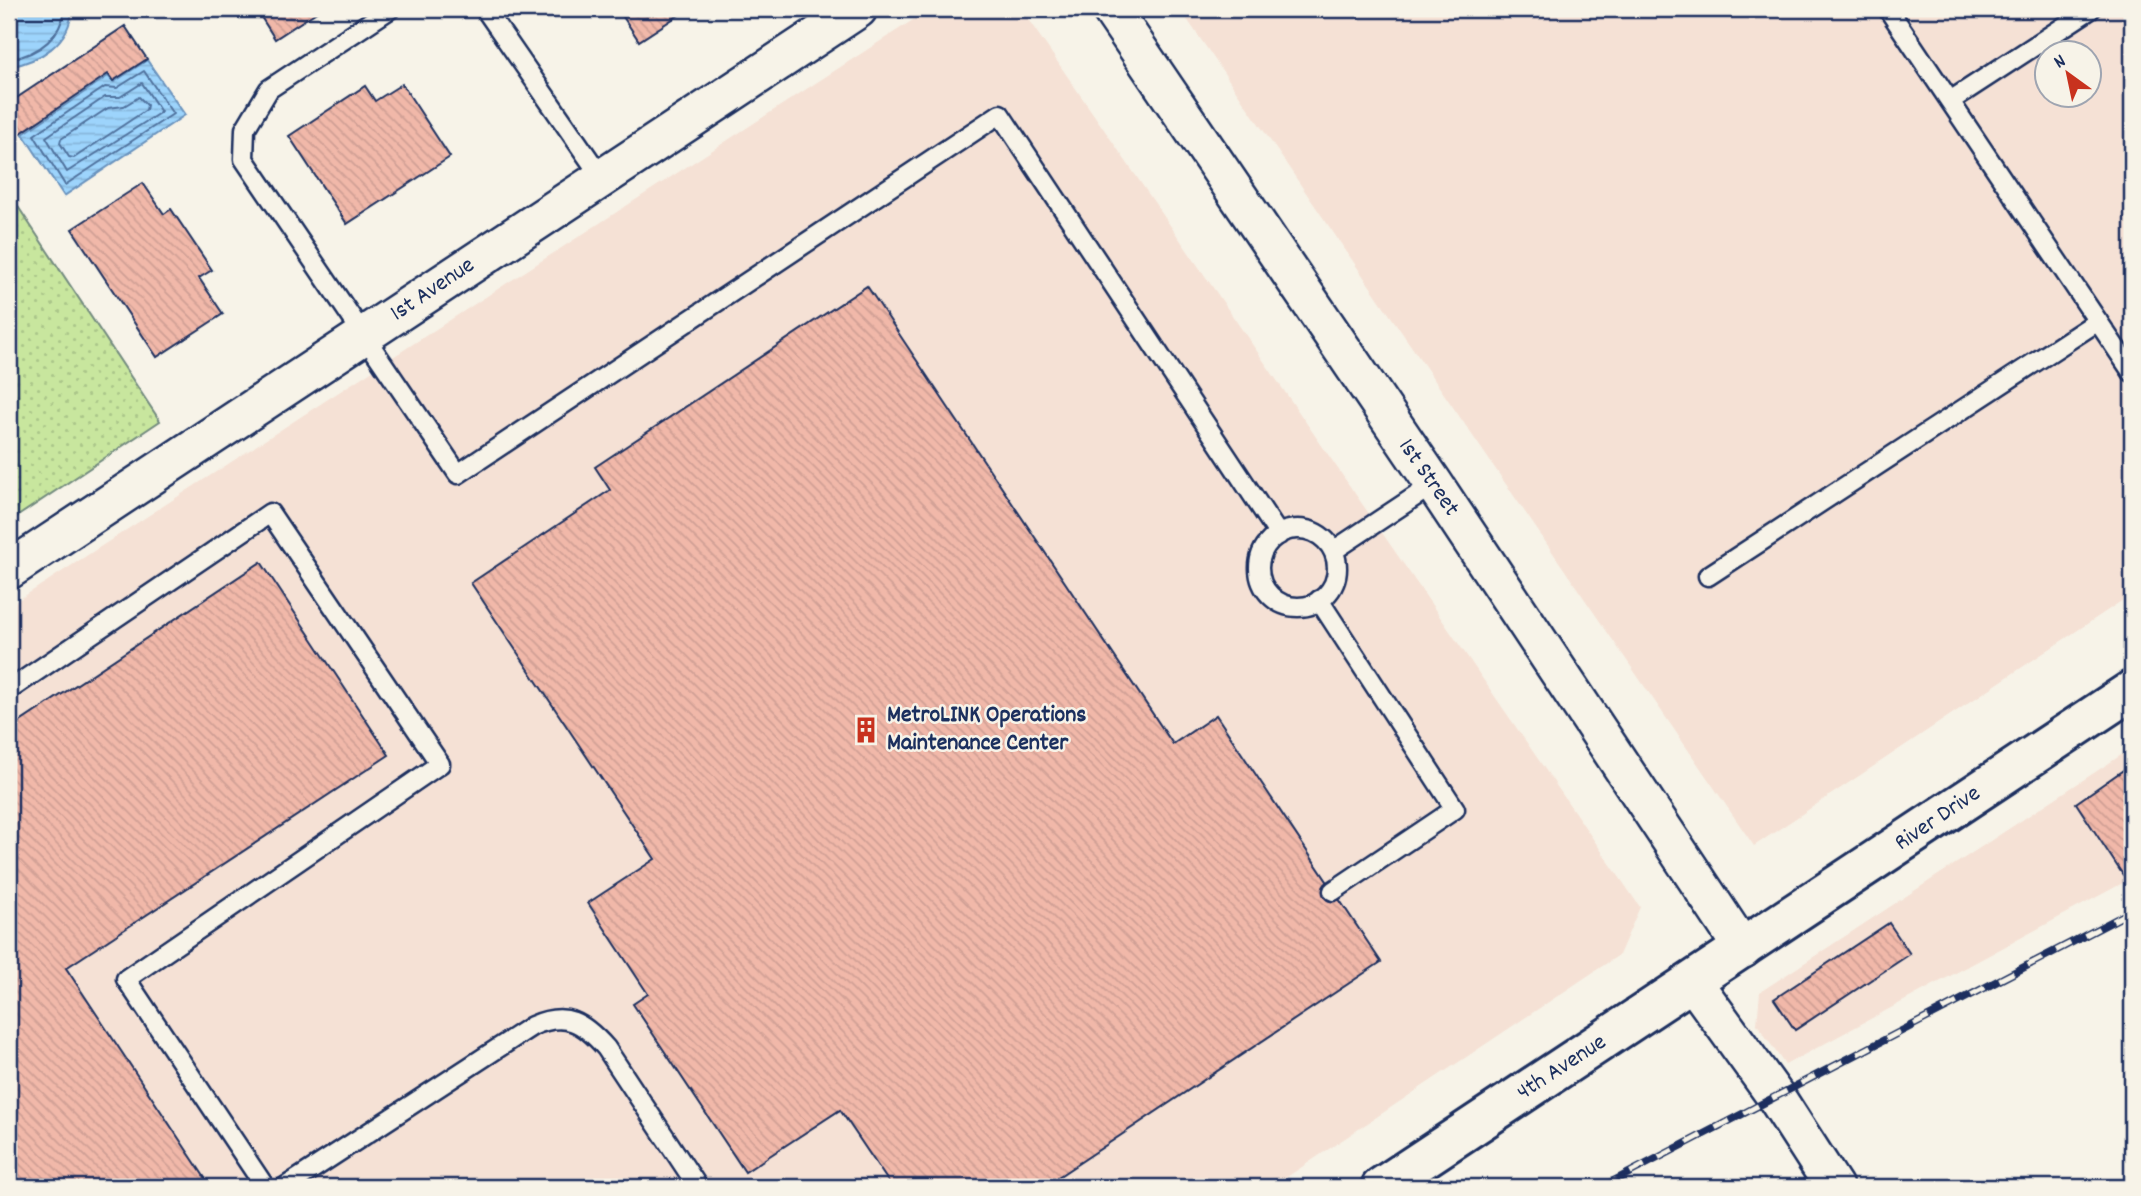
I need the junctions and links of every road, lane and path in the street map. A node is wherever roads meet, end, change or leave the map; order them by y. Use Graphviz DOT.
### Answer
graph roads {
  1 [pos="390,9"];
  2 [pos="485,9"];
  3 [pos="858,9"];
  4 [pos="1111,9"];
  5 [pos="1888,9"];
  6 [pos="2091,9"];
  7 [pos="1950,101"];
  8 [pos="602,178"];
  9 [pos="2098,321"];
  10 [pos="363,336"];
  11 [pos="2132,372"];
  12 [pos="1434,484"];
  13 [pos="1279,535"];
  14 [pos="1333,551"];
  15 [pos="9,570"];
  16 [pos="1708,576"];
  17 [pos="1319,600"];
  18 [pos="9,690"];
  19 [pos="2132,690"];
  20 [pos="1333,891"];
  21 [pos="1743,948"];
  22 [pos="1693,982"];
  23 [pos="265,1187"];
  24 [pos="285,1187"];
  25 [pos="698,1187"];
  26 [pos="1381,1187"];
  27 [pos="1834,1187"];
  1 -- 10 [label="lane"];
  2 -- 8 [label="lane"];
  3 -- 8 [label="street, 1st Avenue"];
  4 -- 12 [label="street, 1st Street"];
  5 -- 7 [label="lane"];
  6 -- 7 [label="lane"];
  7 -- 9 [label="lane"];
  8 -- 10 [label="street, 1st Avenue"];
  9 -- 11 [label="lane"];
  9 -- 16 [label="lane"];
  10 -- 13 [label="lane"];
  10 -- 15 [label="street, 1st Avenue"];
  12 -- 14 [label="lane"];
  12 -- 21 [label="street, 1st Street"];
  13 -- 14 [label="lane"];
  13 -- 17 [label="lane"];
  14 -- 17 [label="lane"];
  17 -- 20 [label="lane"];
  18 -- 23 [label="lane"];
  19 -- 21 [label="main road, River Drive"];
  21 -- 22 [label="main road, 4th Avenue"];
  22 -- 26 [label="main road, 4th Avenue"];
  22 -- 27 [label="street"];
  24 -- 25 [label="lane"];
}
